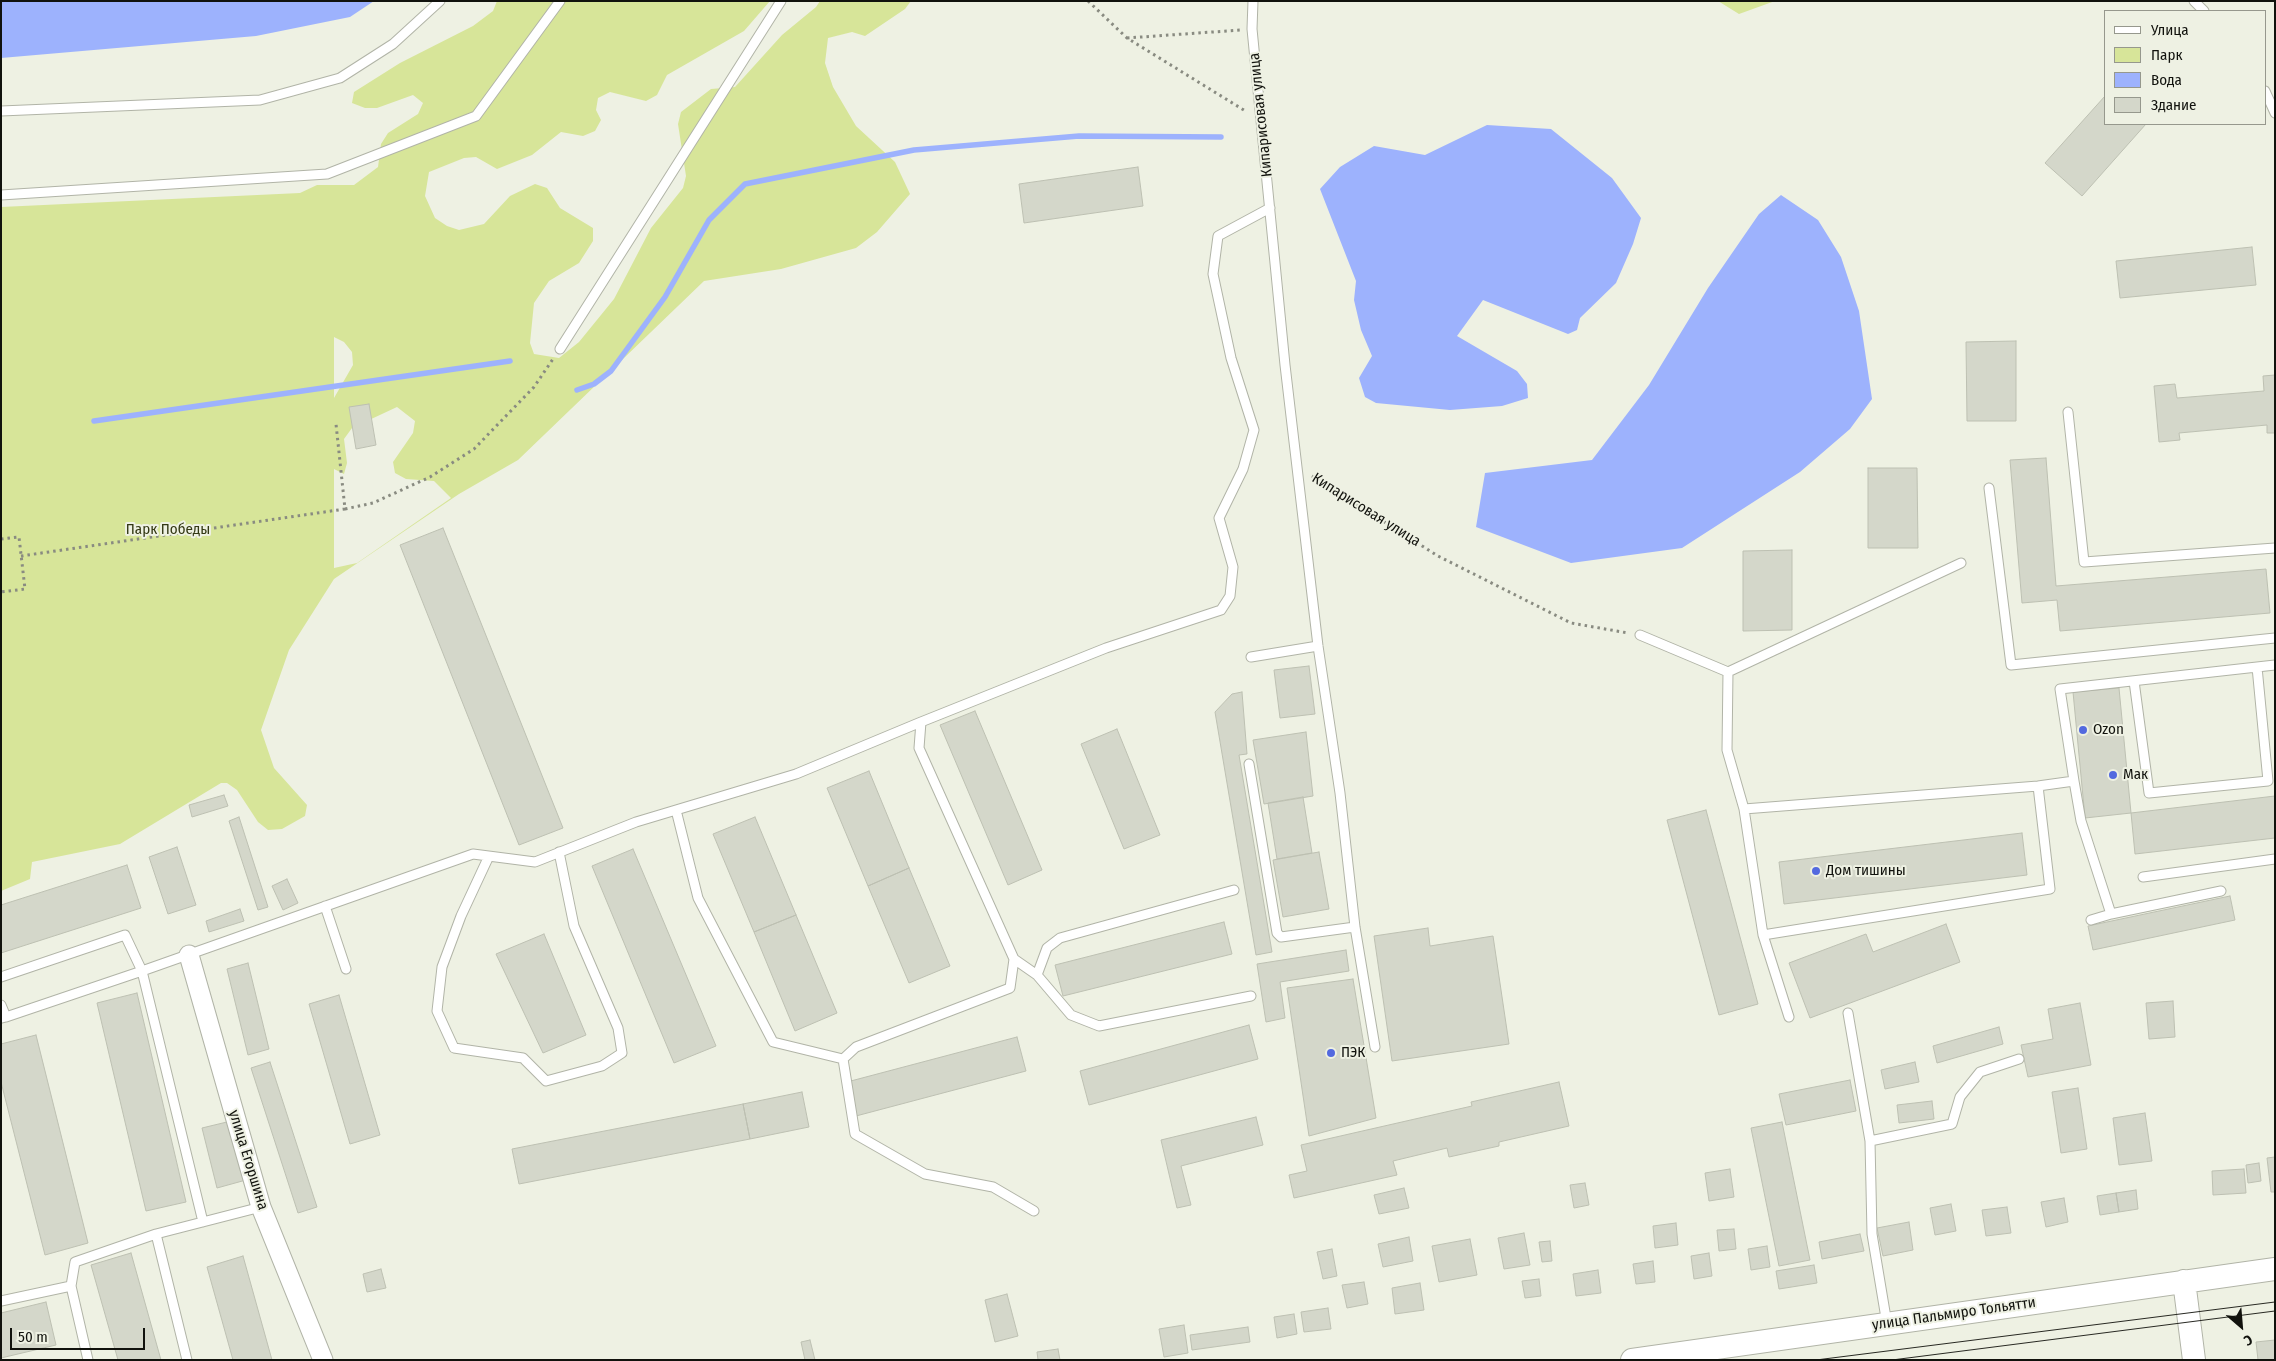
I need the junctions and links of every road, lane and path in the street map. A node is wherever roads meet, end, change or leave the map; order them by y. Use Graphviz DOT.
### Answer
graph roads {
  1 [pos="440,1"];
  2 [pos="560,1"];
  3 [pos="781,1"];
  4 [pos="1088,1"];
  5 [pos="1253,1"];
  6 [pos="2194,1"];
  7 [pos="2203,10"];
  8 [pos="1252,29"];
  9 [pos="1127,38"];
  10 [pos="2266,93"];
  11 [pos="1,111"];
  12 [pos="2275,113"];
  13 [pos="1261,120"];
  14 [pos="1,195"];
  15 [pos="1270,208"];
  16 [pos="560,349"];
  17 [pos="2068,412"];
  18 [pos="336,424"];
  19 [pos="1298,467"];
  20 [pos="1989,488"];
  21 [pos="345,509"];
  22 [pos="1,539"];
  23 [pos="2275,548"];
  24 [pos="21,556"];
  25 [pos="1960,563"];
  26 [pos="1,592"];
  27 [pos="1640,635"];
  28 [pos="2275,638"];
  29 [pos="1318,646"];
  30 [pos="1251,657"];
  31 [pos="2275,665"];
  32 [pos="2257,667"];
  33 [pos="1728,672"];
  34 [pos="2134,681"];
  35 [pos="921,722"];
  36 [pos="1249,764"];
  37 [pos="2074,781"];
  38 [pos="2038,786"];
  39 [pos="1744,809"];
  40 [pos="676,810"];
  41 [pos="559,852"];
  42 [pos="489,856"];
  43 [pos="2275,859"];
  44 [pos="2143,877"];
  45 [pos="1234,890"];
  46 [pos="2221,892"];
  47 [pos="325,906"];
  48 [pos="2111,914"];
  49 [pos="2090,920"];
  50 [pos="1354,927"];
  51 [pos="1763,935"];
  52 [pos="189,954"];
  53 [pos="1014,959"];
  54 [pos="346,969"];
  55 [pos="142,971"];
  56 [pos="1037,975"];
  57 [pos="1,977"];
  58 [pos="1251,996"];
  59 [pos="1,1005"];
  60 [pos="1848,1013"];
  61 [pos="1788,1017"];
  62 [pos="4,1018"];
  63 [pos="1375,1048"];
  64 [pos="843,1059"];
  65 [pos="2019,1059"];
  66 [pos="1870,1141"];
  67 [pos="261,1208"];
  68 [pos="1034,1212"];
  69 [pos="204,1222"];
  70 [pos="156,1234"];
  71 [pos="2275,1269"];
  72 [pos="2184,1281"];
  73 [pos="71,1286"];
  74 [pos="1,1301"];
  75 [pos="1887,1324"];
  76 [pos="88,1360"];
  77 [pos="187,1360"];
  78 [pos="323,1360"];
  79 [pos="1632,1360"];
  80 [pos="2194,1360"];
  1 -- 11 [label="lane"];
  2 -- 14 [label="lane"];
  3 -- 16 [label="lane"];
  4 -- 9 [label="path"];
  5 -- 8 [label="lane, Кипарисовая улица"];
  6 -- 7 [label="lane"];
  8 -- 9 [label="path"];
  8 -- 13 [label="lane, Кипарисовая улица"];
  9 -- 13 [label="path"];
  10 -- 12 [label="lane"];
  13 -- 15 [label="lane, Кипарисовая улица"];
  15 -- 19 [label="lane, Кипарисовая улица"];
  15 -- 35 [label="lane"];
  16 -- 21 [label="path"];
  17 -- 23 [label="lane"];
  18 -- 21 [label="path"];
  19 -- 27 [label="path, Кипарисовая улица"];
  19 -- 29 [label="lane"];
  20 -- 28 [label="lane"];
  21 -- 24 [label="path"];
  22 -- 24 [label="path"];
  24 -- 26 [label="path"];
  25 -- 33 [label="lane"];
  27 -- 33 [label="lane"];
  29 -- 30 [label="lane"];
  29 -- 50 [label="lane"];
  31 -- 32 [label="lane"];
  32 -- 34 [label="lane"];
  32 -- 34 [label="lane"];
  33 -- 39 [label="lane"];
  34 -- 37 [label="lane"];
  35 -- 40 [label="lane"];
  35 -- 53 [label="lane"];
  36 -- 50 [label="lane"];
  37 -- 38 [label="lane"];
  37 -- 48 [label="lane"];
  38 -- 39 [label="lane"];
  38 -- 51 [label="lane"];
  39 -- 51 [label="lane"];
  40 -- 41 [label="lane"];
  40 -- 64 [label="lane"];
  41 -- 42 [label="lane"];
  41 -- 42 [label="lane"];
  42 -- 47 [label="lane"];
  43 -- 44 [label="lane"];
  45 -- 56 [label="lane"];
  46 -- 48 [label="lane"];
  47 -- 52 [label="lane"];
  47 -- 54 [label="lane"];
  48 -- 49 [label="lane"];
  50 -- 63 [label="lane"];
  51 -- 61 [label="lane"];
  52 -- 55 [label="lane"];
  52 -- 67 [label="street, улица Егоршина"];
  53 -- 56 [label="lane"];
  53 -- 64 [label="lane"];
  55 -- 57 [label="lane"];
  55 -- 62 [label="lane"];
  55 -- 69 [label="lane"];
  56 -- 58 [label="lane"];
  59 -- 62 [label="lane"];
  60 -- 66 [label="lane"];
  64 -- 68 [label="lane"];
  65 -- 66 [label="lane"];
  66 -- 75 [label="lane"];
  67 -- 69 [label="lane"];
  67 -- 78 [label="street, улица Егоршина"];
  69 -- 70 [label="lane"];
  70 -- 73 [label="lane"];
  70 -- 77 [label="lane"];
  71 -- 72 [label="street, улица Пальмиро Тольятти"];
  72 -- 75 [label="street, улица Пальмиро Тольятти"];
  72 -- 80 [label="street"];
  73 -- 74 [label="lane"];
  73 -- 76 [label="lane"];
  75 -- 79 [label="street, улица Пальмиро Тольятти"];
}
